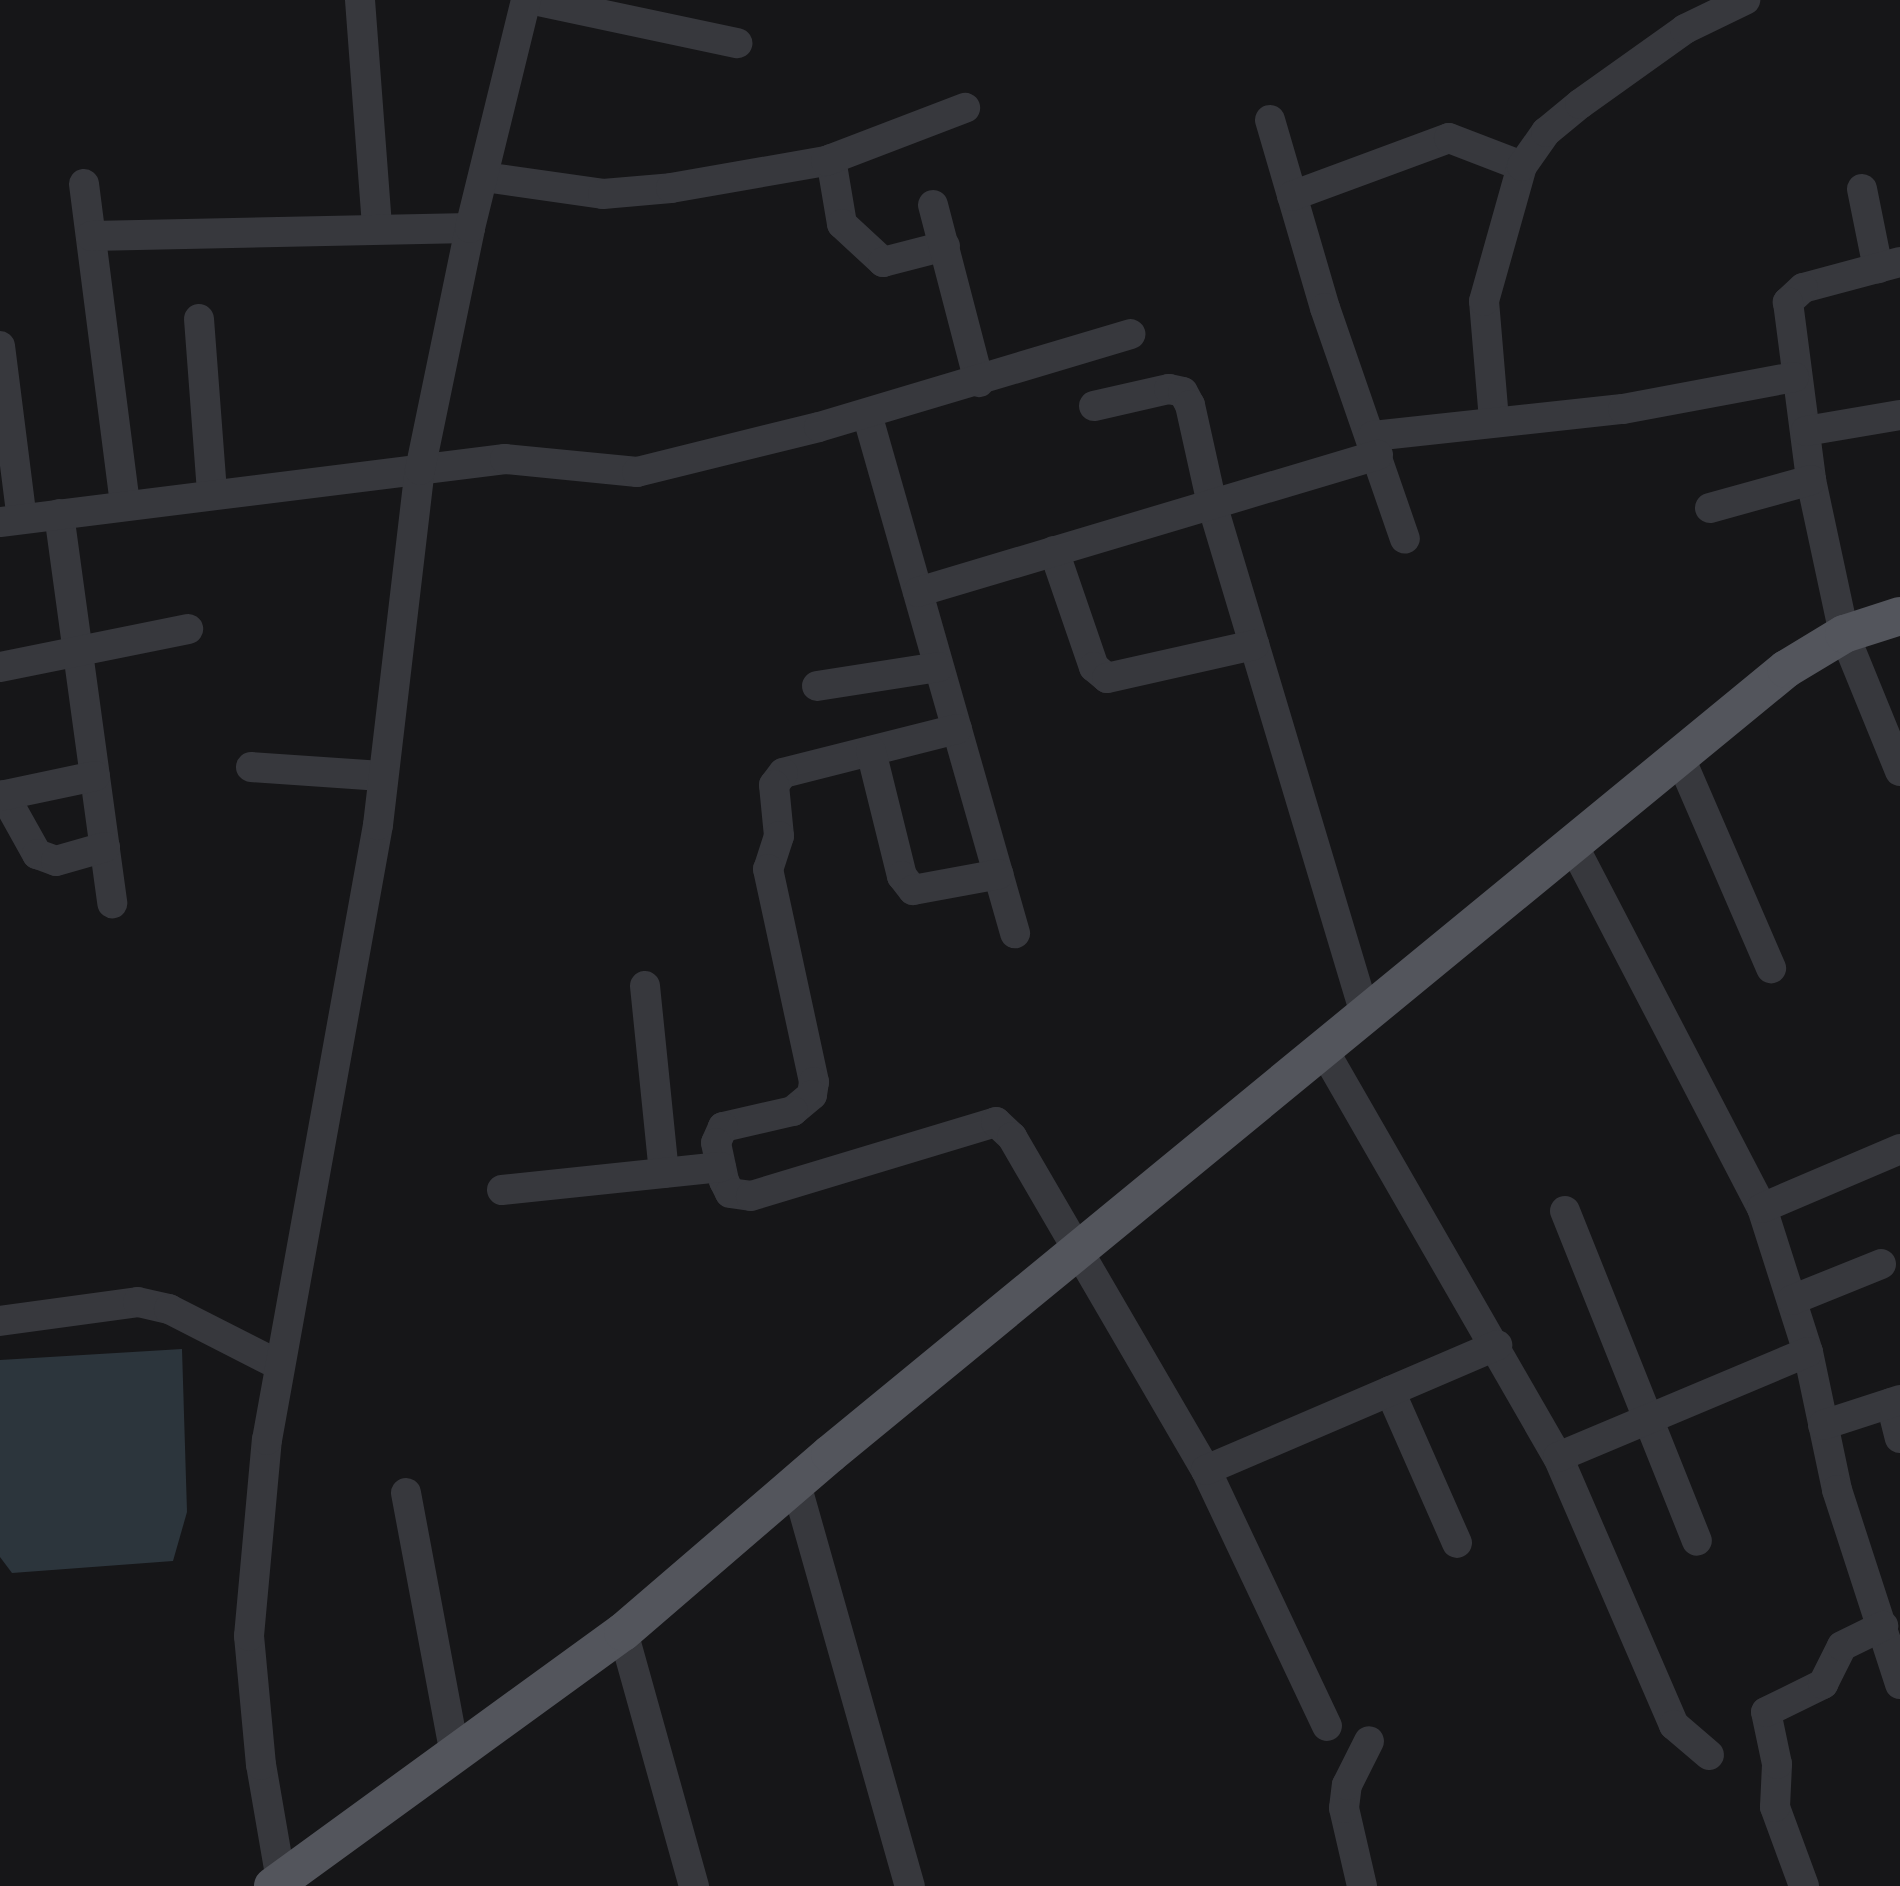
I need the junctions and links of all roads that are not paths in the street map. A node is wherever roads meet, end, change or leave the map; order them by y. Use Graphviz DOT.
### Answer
graph roads {
  1 [pos="360,0"];
  2 [pos="526,0"];
  3 [pos="534,0"];
  4 [pos="1725,4"];
  5 [pos="737,43"];
  6 [pos="965,108"];
  7 [pos="1270,120"];
  8 [pos="832,158"];
  9 [pos="1522,166"];
  10 [pos="484,177"];
  11 [pos="84,184"];
  12 [pos="1862,189"];
  13 [pos="1292,196"];
  14 [pos="934,205"];
  15 [pos="377,228"];
  16 [pos="470,228"];
  17 [pos="91,236"];
  18 [pos="945,246"];
  19 [pos="1889,265"];
  20 [pos="199,319"];
  21 [pos="1130,334"];
  22 [pos="0,346"];
  23 [pos="1794,377"];
  24 [pos="979,382"];
  25 [pos="1094,406"];
  26 [pos="866,414"];
  27 [pos="1900,415"];
  28 [pos="1494,420"];
  29 [pos="1806,431"];
  30 [pos="1376,445"];
  31 [pos="420,470"];
  32 [pos="1811,480"];
  33 [pos="212,492"];
  34 [pos="125,504"];
  35 [pos="1212,504"];
  36 [pos="1710,508"];
  37 [pos="59,514"];
  38 [pos="11,520"];
  39 [pos="1405,539"];
  40 [pos="1054,551"];
  41 [pos="918,592"];
  42 [pos="1900,616"];
  43 [pos="188,629"];
  44 [pos="1844,634"];
  45 [pos="1254,646"];
  46 [pos="78,652"];
  47 [pos="939,667"];
  48 [pos="0,668"];
  49 [pos="817,686"];
  50 [pos="957,729"];
  51 [pos="871,750"];
  52 [pos="1681,760"];
  53 [pos="251,767"];
  54 [pos="1900,771"];
  55 [pos="95,776"];
  56 [pos="382,776"];
  57 [pos="2,796"];
  58 [pos="104,846"];
  59 [pos="1574,846"];
  60 [pos="999,874"];
  61 [pos="112,903"];
  62 [pos="1016,933"];
  63 [pos="1771,968"];
  64 [pos="644,986"];
  65 [pos="1364,1014"];
  66 [pos="1323,1049"];
  67 [pos="1900,1148"];
  68 [pos="722,1167"];
  69 [pos="664,1173"];
  70 [pos="502,1190"];
  71 [pos="1762,1208"];
  72 [pos="1565,1211"];
  73 [pos="1079,1254"];
  74 [pos="1881,1264"];
  75 [pos="1792,1300"];
  76 [pos="0,1321"];
  77 [pos="1497,1345"];
  78 [pos="1808,1352"];
  79 [pos="277,1364"];
  80 [pos="1390,1391"];
  81 [pos="1895,1402"];
  82 [pos="1648,1420"];
  83 [pos="1823,1425"];
  84 [pos="1900,1438"];
  85 [pos="1558,1457"];
  86 [pos="1206,1470"];
  87 [pos="796,1484"];
  88 [pos="406,1493"];
  89 [pos="1697,1541"];
  90 [pos="1457,1542"];
  91 [pos="1883,1626"];
  92 [pos="624,1632"];
  93 [pos="1900,1684"];
  94 [pos="1327,1726"];
  95 [pos="1369,1741"];
  96 [pos="455,1754"];
  97 [pos="1709,1755"];
  98 [pos="280,1883"];
  99 [pos="694,1886"];
  100 [pos="910,1886"];
  101 [pos="1362,1886"];
  102 [pos="1804,1886"];
  1 -- 15 [label="street"];
  2 -- 10 [label="street"];
  3 -- 5 [label="street"];
  4 -- 9 [label="street"];
  6 -- 8 [label="street"];
  7 -- 13 [label="street"];
  8 -- 10 [label="street"];
  8 -- 18 [label="street"];
  9 -- 13 [label="street"];
  9 -- 28 [label="street"];
  10 -- 16 [label="street"];
  11 -- 17 [label="street"];
  12 -- 19 [label="street"];
  13 -- 30 [label="street"];
  14 -- 18 [label="street"];
  15 -- 16 [label="street"];
  15 -- 17 [label="street"];
  16 -- 31 [label="street"];
  17 -- 34 [label="street"];
  18 -- 24 [label="street"];
  19 -- 23 [label="street"];
  20 -- 33 [label="street"];
  21 -- 24 [label="street"];
  22 -- 38 [label="street"];
  23 -- 28 [label="street"];
  23 -- 29 [label="street"];
  24 -- 26 [label="street"];
  25 -- 35 [label="street"];
  26 -- 31 [label="street"];
  26 -- 41 [label="street"];
  27 -- 29 [label="street"];
  28 -- 30 [label="street"];
  29 -- 32 [label="street"];
  30 -- 35 [label="street"];
  30 -- 39 [label="street"];
  31 -- 33 [label="street"];
  31 -- 56 [label="street"];
  32 -- 36 [label="street"];
  32 -- 44 [label="street"];
  33 -- 34 [label="street"];
  34 -- 37 [label="street"];
  35 -- 40 [label="street"];
  35 -- 45 [label="street"];
  37 -- 38 [label="street"];
  37 -- 46 [label="street"];
  40 -- 41 [label="street"];
  40 -- 45 [label="street"];
  41 -- 47 [label="street"];
  42 -- 44 [label="main road"];
  43 -- 46 [label="street"];
  44 -- 52 [label="main road"];
  44 -- 54 [label="street"];
  45 -- 65 [label="street"];
  46 -- 48 [label="street"];
  46 -- 55 [label="street"];
  47 -- 49 [label="street"];
  47 -- 50 [label="street"];
  50 -- 51 [label="street"];
  50 -- 60 [label="street"];
  51 -- 60 [label="street"];
  51 -- 68 [label="street"];
  52 -- 59 [label="main road"];
  52 -- 63 [label="street"];
  53 -- 56 [label="street"];
  55 -- 57 [label="street"];
  55 -- 58 [label="street"];
  56 -- 79 [label="street"];
  57 -- 58 [label="street"];
  58 -- 61 [label="street"];
  59 -- 65 [label="main road"];
  59 -- 71 [label="street"];
  60 -- 62 [label="street"];
  64 -- 69 [label="street"];
  65 -- 66 [label="main road"];
  66 -- 73 [label="main road"];
  66 -- 77 [label="street"];
  67 -- 71 [label="street"];
  68 -- 69 [label="street"];
  68 -- 73 [label="street"];
  69 -- 70 [label="street"];
  71 -- 75 [label="street"];
  72 -- 82 [label="street"];
  73 -- 86 [label="street"];
  73 -- 87 [label="main road"];
  74 -- 75 [label="street"];
  75 -- 78 [label="street"];
  76 -- 79 [label="street"];
  77 -- 80 [label="street"];
  77 -- 85 [label="street"];
  78 -- 82 [label="street"];
  78 -- 83 [label="street"];
  79 -- 98 [label="street"];
  80 -- 86 [label="street"];
  80 -- 90 [label="street"];
  81 -- 83 [label="street"];
  81 -- 84 [label="street"];
  82 -- 85 [label="street"];
  82 -- 89 [label="street"];
  83 -- 91 [label="street"];
  85 -- 97 [label="street"];
  86 -- 94 [label="street"];
  87 -- 92 [label="main road"];
  87 -- 100 [label="street"];
  88 -- 96 [label="street"];
  91 -- 93 [label="street"];
  91 -- 102 [label="street"];
  92 -- 96 [label="main road"];
  92 -- 99 [label="street"];
  95 -- 101 [label="street"];
  96 -- 98 [label="main road"];
}
